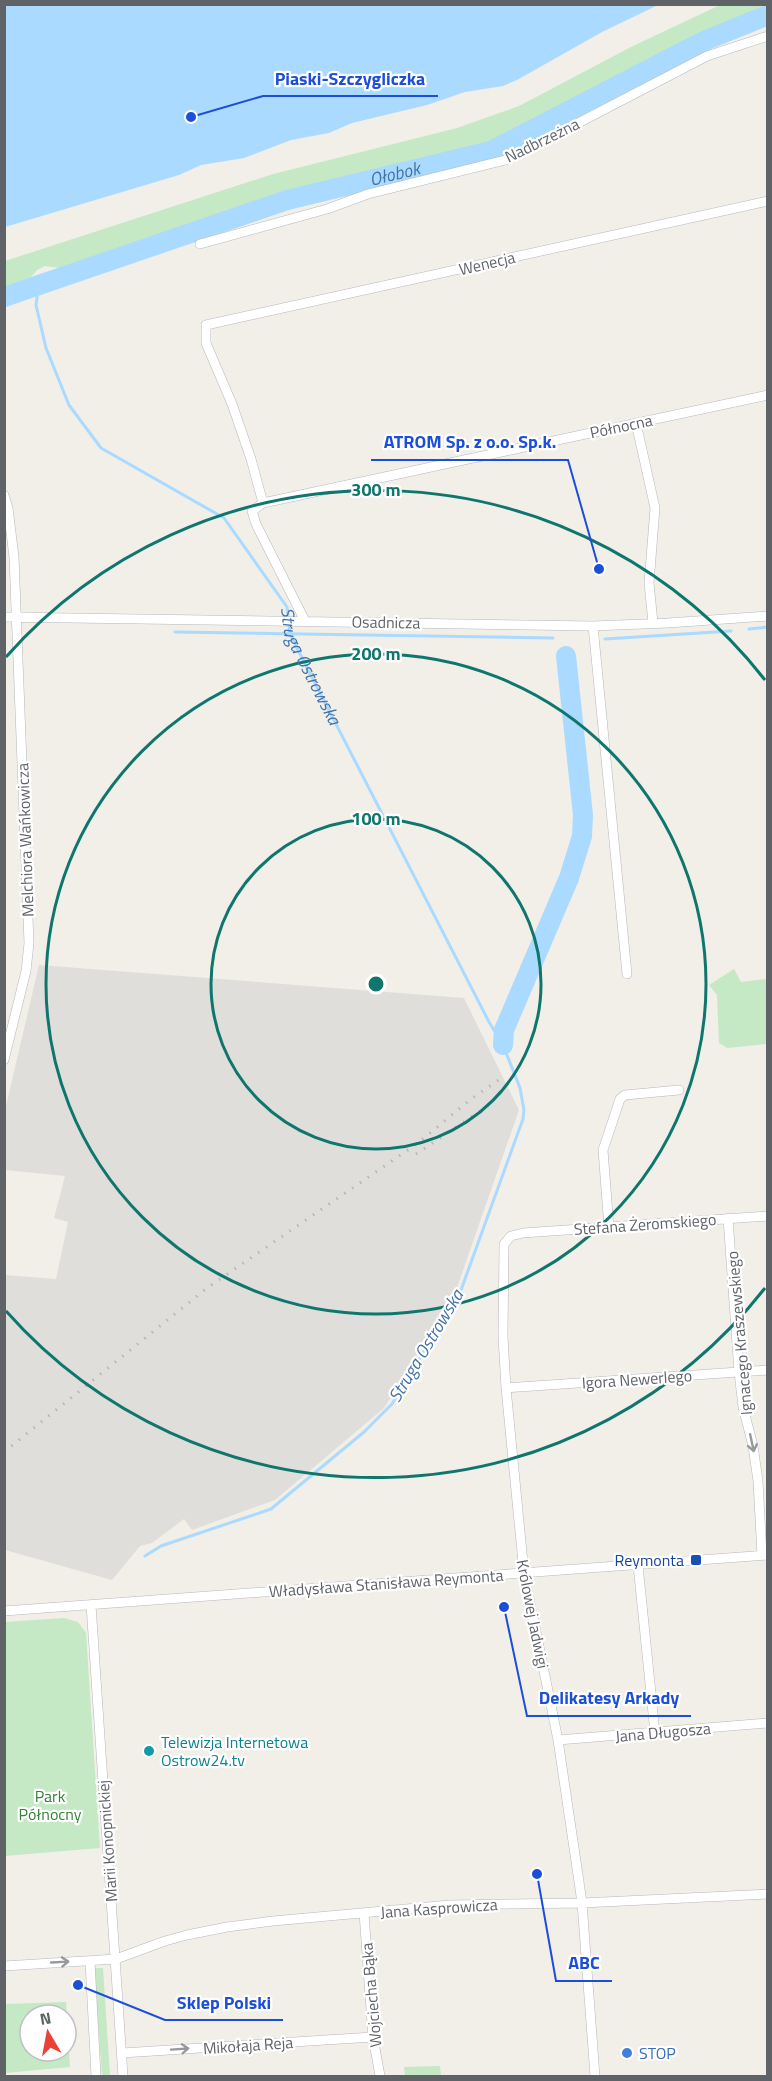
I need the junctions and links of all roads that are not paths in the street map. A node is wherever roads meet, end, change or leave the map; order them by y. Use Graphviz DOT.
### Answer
graph roads {
  1 [pos="768,36"];
  2 [pos="768,201"];
  3 [pos="200,244"];
  4 [pos="768,395"];
  5 [pos="636,423"];
  6 [pos="4,495"];
  7 [pos="263,503"];
  8 [pos="768,616"];
  9 [pos="4,617"];
  10 [pos="17,617"];
  11 [pos="305,621"];
  12 [pos="653,623"];
  13 [pos="592,626"];
  14 [pos="627,974"];
  15 [pos="4,1060"];
  16 [pos="679,1090"];
  17 [pos="768,1216"];
  18 [pos="728,1218"];
  19 [pos="609,1228"];
  20 [pos="523,1233"];
  21 [pos="768,1370"];
  22 [pos="739,1372"];
  23 [pos="506,1388"];
  24 [pos="765,1555"];
  25 [pos="638,1565"];
  26 [pos="524,1573"];
  27 [pos="91,1605"];
  28 [pos="4,1611"];
  29 [pos="768,1723"];
  30 [pos="655,1733"];
  31 [pos="558,1740"];
  32 [pos="768,1894"];
  33 [pos="582,1903"];
  34 [pos="364,1913"];
  35 [pos="116,1959"];
  36 [pos="90,1961"];
  37 [pos="4,1966"];
  38 [pos="374,2037"];
  39 [pos="122,2053"];
  40 [pos="96,2076"];
  41 [pos="123,2076"];
  42 [pos="380,2076"];
  43 [pos="595,2076"];
  1 -- 3 [label="street, Nadbrzeżna"];
  2 -- 7 [label="street, Wenecja"];
  4 -- 5 [label="street, Północna"];
  5 -- 7 [label="street, Północna"];
  5 -- 12 [label="street"];
  6 -- 10 [label="street, Melchiora Wańkowicza"];
  7 -- 11 [label="street"];
  8 -- 12 [label="street, Osadnicza"];
  9 -- 10 [label="street, Osadnicza"];
  10 -- 11 [label="street, Osadnicza"];
  10 -- 15 [label="street, Melchiora Wańkowicza"];
  11 -- 13 [label="street, Osadnicza"];
  12 -- 13 [label="street, Osadnicza"];
  13 -- 14 [label="street"];
  16 -- 19 [label="street"];
  17 -- 18 [label="street, Stefana Żeromskiego"];
  18 -- 19 [label="street, Stefana Żeromskiego"];
  18 -- 22 [label="street, Ignacego Kraszewskiego"];
  19 -- 20 [label="street, Stefana Żeromskiego"];
  20 -- 23 [label="street, Królowej Jadwigi"];
  21 -- 22 [label="street, Igora Newerlego"];
  22 -- 23 [label="street, Igora Newerlego"];
  22 -- 24 [label="street, Ignacego Kraszewskiego, one-way"];
  23 -- 26 [label="street, Królowej Jadwigi"];
  24 -- 25 [label="street, Władysława Stanisława Reymonta"];
  25 -- 26 [label="street, Władysława Stanisława Reymonta"];
  25 -- 30 [label="street"];
  26 -- 27 [label="street, Władysława Stanisława Reymonta"];
  26 -- 31 [label="street, Królowej Jadwigi"];
  27 -- 28 [label="street, Władysława Stanisława Reymonta"];
  27 -- 35 [label="street, Marii Konopnickiej"];
  29 -- 30 [label="street, Jana Długosza"];
  30 -- 31 [label="street, Jana Długosza"];
  31 -- 33 [label="street, Królowej Jadwigi"];
  32 -- 33 [label="street, Jana Kasprowicza"];
  33 -- 34 [label="street, Jana Kasprowicza"];
  33 -- 43 [label="street, Królowej Jadwigi"];
  34 -- 35 [label="street, Jana Kasprowicza"];
  34 -- 38 [label="street, Wojciecha Bąka"];
  35 -- 36 [label="street, Jana Kasprowicza"];
  35 -- 39 [label="street, Marii Konopnickiej"];
  37 -- 36 [label="street, Jana Kasprowicza, one-way"];
  36 -- 40 [label="street"];
  39 -- 38 [label="street, Mikołaja Reja, one-way"];
  38 -- 42 [label="street, Wojciecha Bąka"];
  39 -- 41 [label="street, Marii Konopnickiej"];
}
